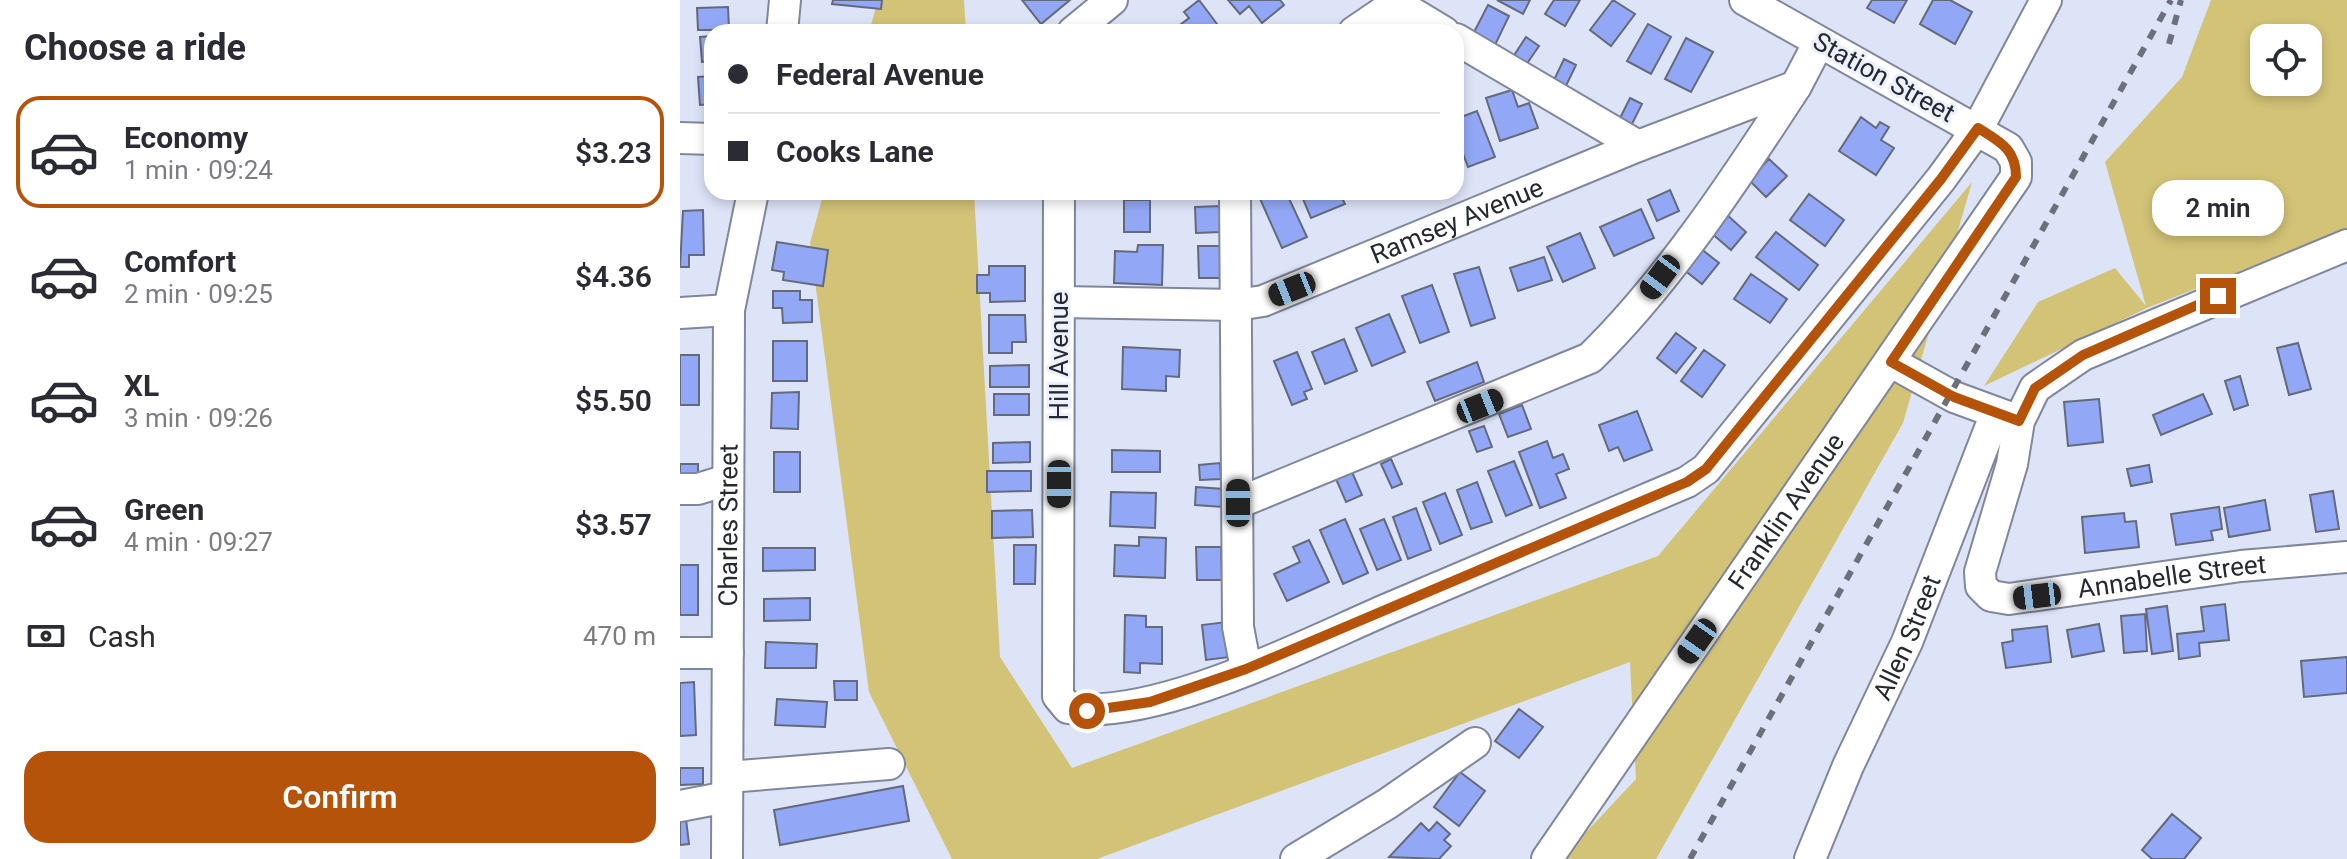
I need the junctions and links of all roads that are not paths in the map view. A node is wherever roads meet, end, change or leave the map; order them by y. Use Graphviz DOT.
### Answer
graph roads {
  1 [pos="785,0"];
  2 [pos="1112,0"];
  3 [pos="1745,0"];
  4 [pos="2046,0"];
  5 [pos="783,24"];
  6 [pos="1083,24"];
  7 [pos="1366,24"];
  8 [pos="1431,24"];
  9 [pos="1819,42"];
  10 [pos="1464,44"];
  11 [pos="1796,86"];
  12 [pos="1978,128"];
  13 [pos="680,138"];
  14 [pos="704,139"];
  15 [pos="1638,146"];
  16 [pos="2016,162"];
  17 [pos="751,200"];
  18 [pos="1059,200"];
  19 [pos="1235,200"];
  20 [pos="2347,245"];
  21 [pos="1059,302"];
  22 [pos="1237,305"];
  23 [pos="729,310"];
  24 [pos="680,313"];
  25 [pos="1891,362"];
  26 [pos="2008,417"];
  27 [pos="727,480"];
  28 [pos="680,489"];
  29 [pos="1238,503"];
  30 [pos="2347,557"];
  31 [pos="680,653"];
  32 [pos="728,653"];
  33 [pos="1246,669"];
  34 [pos="1475,743"];
  35 [pos="889,764"];
  36 [pos="728,787"];
  37 [pos="680,806"];
  38 [pos="727,859"];
  39 [pos="1296,859"];
  40 [pos="1547,859"];
  41 [pos="1810,859"];
  1 -- 5 [label="street"];
  2 -- 6 [label="street"];
  3 -- 9 [label="street, Station Street"];
  4 -- 12 [label="street"];
  7 -- 8 [label="street"];
  9 -- 11 [label="street"];
  9 -- 12 [label="street, Station Street"];
  10 -- 15 [label="street"];
  11 -- 15 [label="street, Ramsey Avenue"];
  11 -- 29 [label="street"];
  12 -- 16 [label="street, Station Street"];
  12 -- 33 [label="street"];
  13 -- 14 [label="street"];
  15 -- 22 [label="street, Ramsey Avenue"];
  16 -- 25 [label="street, Franklin Avenue"];
  17 -- 23 [label="street, Charles Street"];
  18 -- 21 [label="street, Hill Avenue"];
  19 -- 22 [label="street"];
  20 -- 26 [label="street"];
  21 -- 22 [label="street, Ramsey Avenue"];
  21 -- 33 [label="street, Hill Avenue"];
  22 -- 29 [label="street"];
  23 -- 24 [label="street"];
  23 -- 27 [label="street, Charles Street"];
  25 -- 26 [label="street"];
  25 -- 40 [label="street, Franklin Avenue"];
  26 -- 30 [label="street, Annabelle Street"];
  26 -- 41 [label="street, Allen Street"];
  27 -- 28 [label="street"];
  27 -- 32 [label="street, Charles Street"];
  29 -- 33 [label="street"];
  31 -- 32 [label="street"];
  32 -- 36 [label="street, Charles Street"];
  34 -- 39 [label="street"];
  35 -- 36 [label="street"];
  36 -- 37 [label="street"];
  36 -- 38 [label="street, Charles Street"];
}
